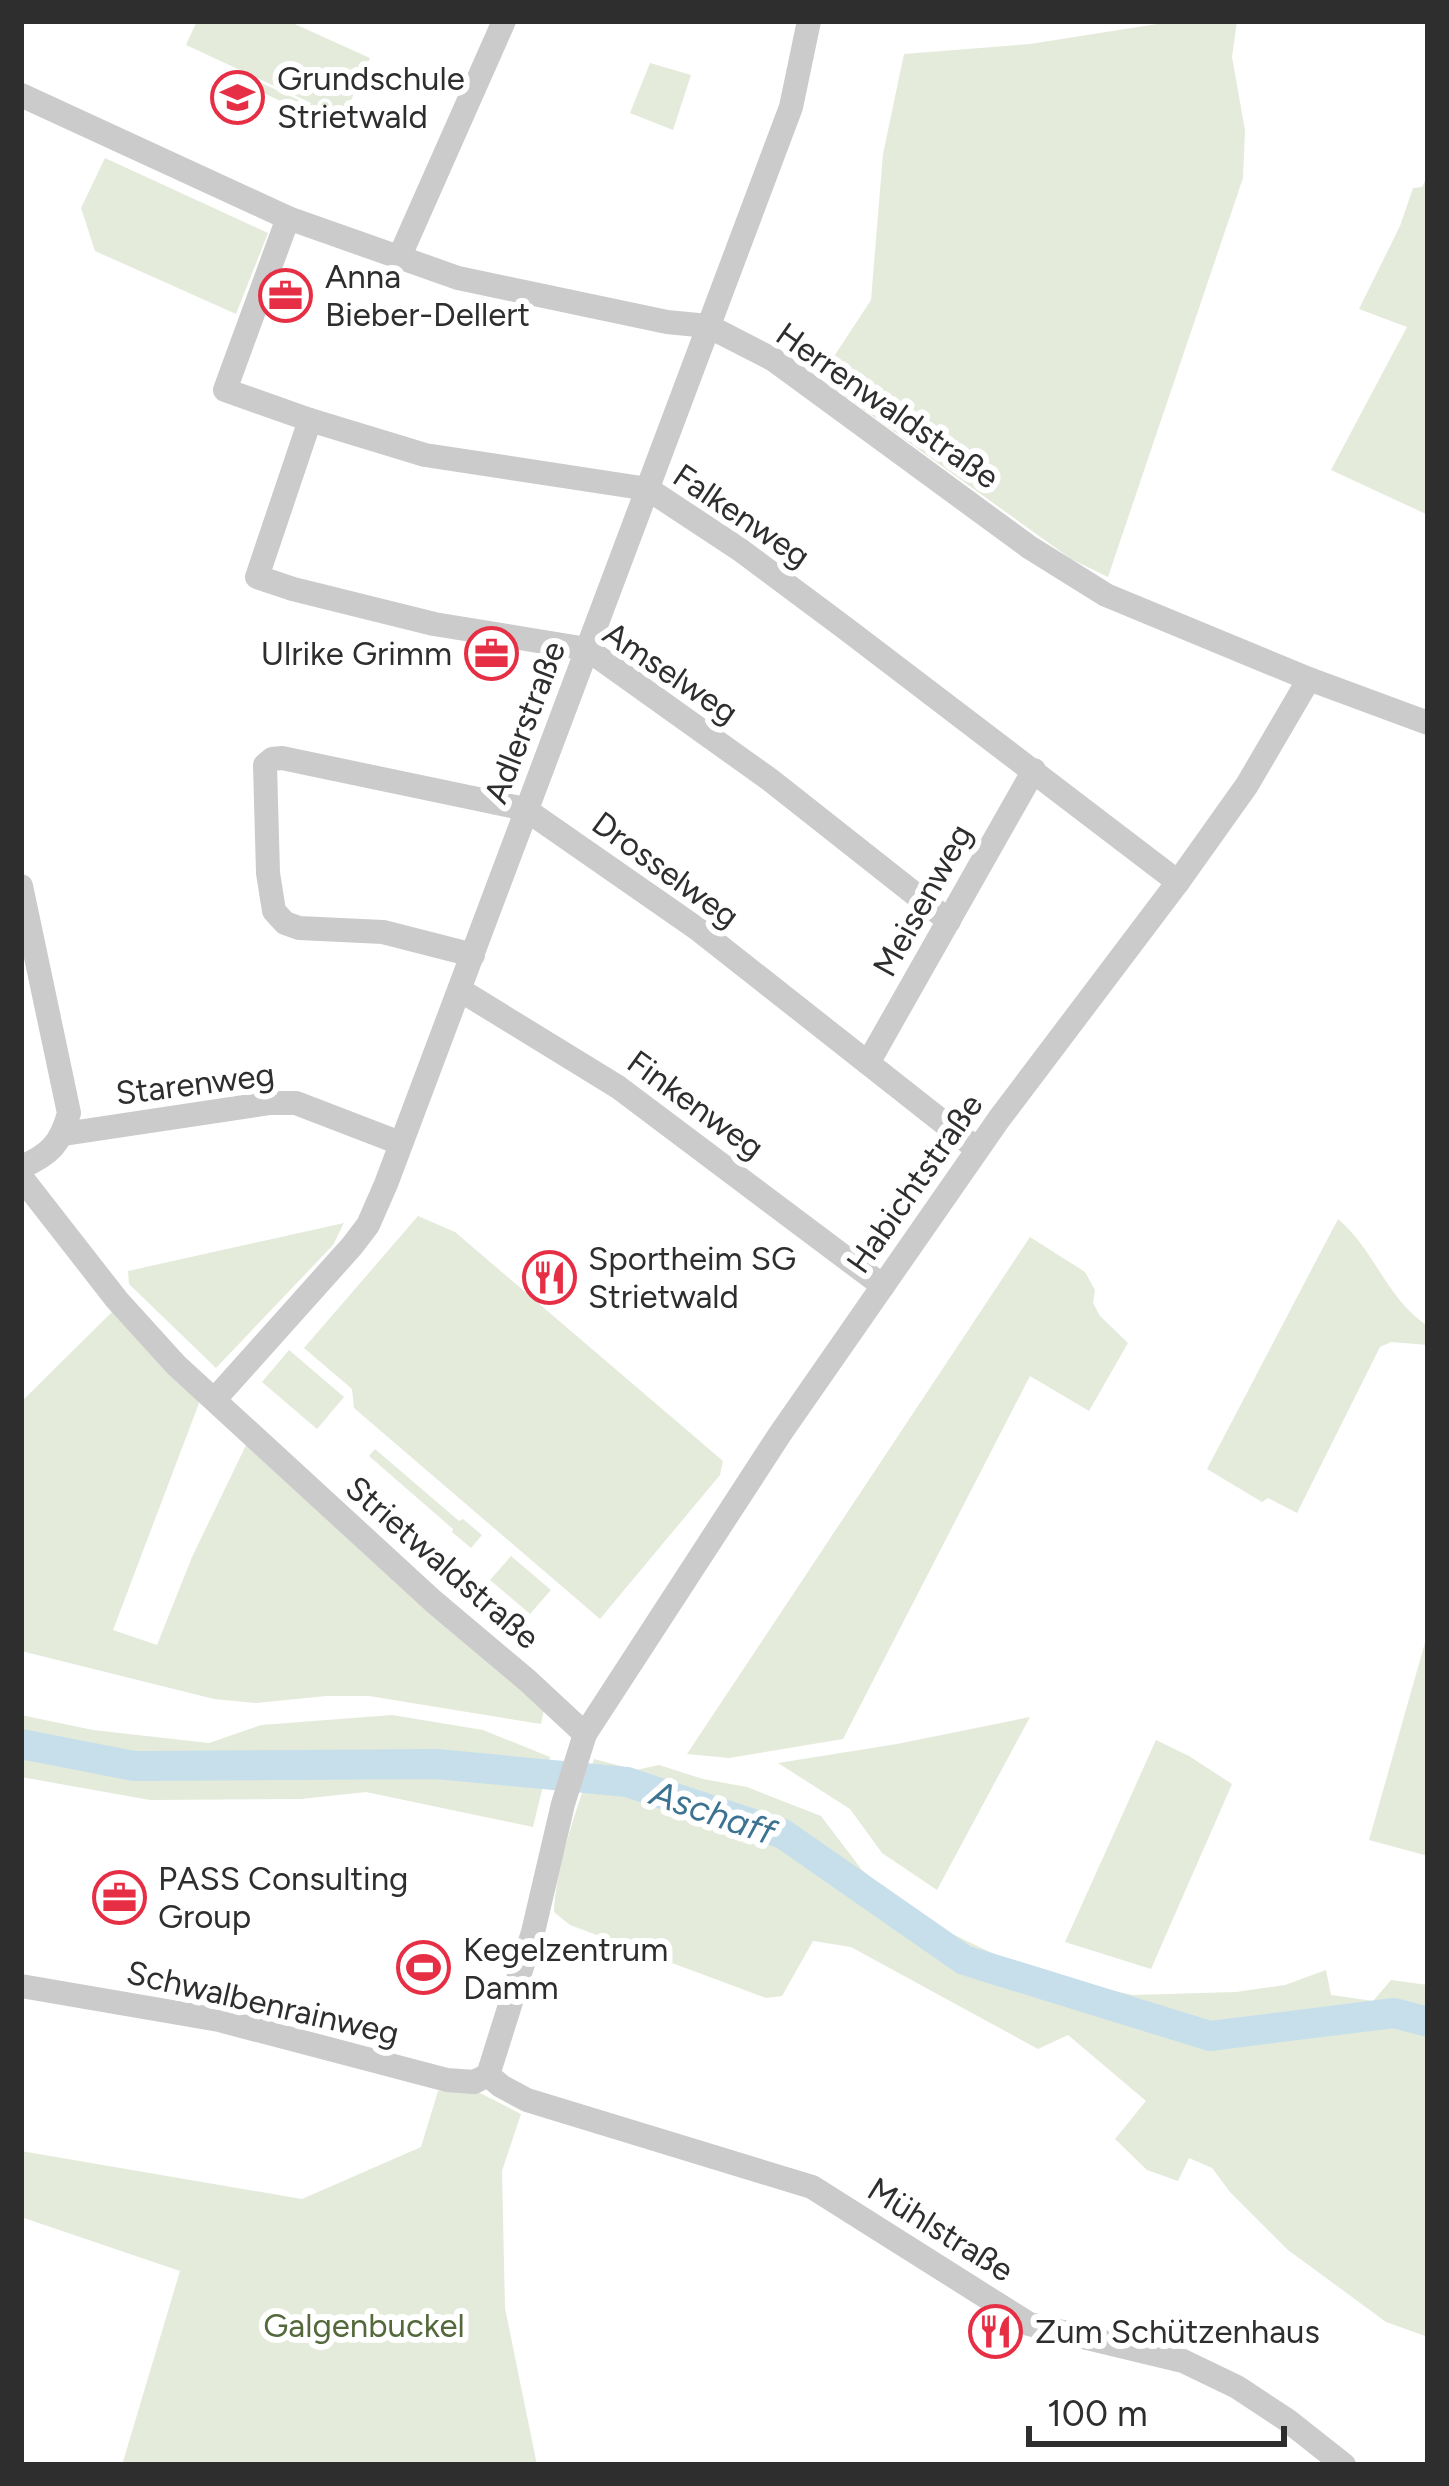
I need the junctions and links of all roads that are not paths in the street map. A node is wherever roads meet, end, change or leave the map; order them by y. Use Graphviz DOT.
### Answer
graph roads {
  1 [pos="504,21"];
  2 [pos="809,21"];
  3 [pos="21,95"];
  4 [pos="288,218"];
  5 [pos="399,258"];
  6 [pos="708,326"];
  7 [pos="310,420"];
  8 [pos="648,489"];
  9 [pos="587,649"];
  10 [pos="1309,679"];
  11 [pos="1428,723"];
  12 [pos="1034,770"];
  13 [pos="525,809"];
  14 [pos="1178,882"];
  15 [pos="21,886"];
  16 [pos="949,921"];
  17 [pos="472,955"];
  18 [pos="460,990"];
  19 [pos="868,1063"];
  20 [pos="64,1134"];
  21 [pos="400,1144"];
  22 [pos="977,1149"];
  23 [pos="21,1167"];
  24 [pos="21,1177"];
  25 [pos="883,1286"];
  26 [pos="214,1399"];
  27 [pos="585,1734"];
  28 [pos="21,1986"];
  29 [pos="488,2075"];
  30 [pos="1345,2465"];
  1 -- 5 [label="street"];
  2 -- 6 [label="street, Adlerstraße"];
  3 -- 4 [label="street, Herrenwaldstraße"];
  4 -- 5 [label="street, Herrenwaldstraße"];
  4 -- 7 [label="street, Falkenweg"];
  5 -- 6 [label="street, Herrenwaldstraße"];
  6 -- 8 [label="street, Adlerstraße"];
  6 -- 10 [label="street, Herrenwaldstraße"];
  7 -- 8 [label="street, Falkenweg"];
  7 -- 9 [label="street, Amselweg"];
  8 -- 9 [label="street, Adlerstraße"];
  8 -- 12 [label="street, Falkenweg"];
  9 -- 13 [label="street, Adlerstraße"];
  9 -- 16 [label="street, Amselweg"];
  10 -- 11 [label="street, Herrenwaldstraße"];
  10 -- 14 [label="street, Habichtstraße"];
  12 -- 14 [label="street, Falkenweg"];
  12 -- 16 [label="street, Meisenweg"];
  13 -- 17 [label="street, Adlerstraße"];
  13 -- 17 [label="street, Drosselweg"];
  13 -- 19 [label="street, Drosselweg"];
  14 -- 22 [label="street, Habichtstraße"];
  15 -- 20 [label="street"];
  16 -- 19 [label="street, Meisenweg"];
  17 -- 18 [label="street, Adlerstraße"];
  18 -- 21 [label="street, Adlerstraße"];
  18 -- 25 [label="street, Finkenweg"];
  19 -- 22 [label="street, Drosselweg"];
  20 -- 21 [label="street, Starenweg"];
  20 -- 23 [label="street"];
  21 -- 26 [label="street, Adlerstraße"];
  22 -- 25 [label="street, Habichtstraße"];
  24 -- 26 [label="street, Strietwaldstraße"];
  25 -- 27 [label="street, Habichtstraße"];
  26 -- 27 [label="street, Strietwaldstraße"];
  27 -- 29 [label="street"];
  28 -- 29 [label="street, Schwalbenrainweg"];
  29 -- 30 [label="street, Mühlstraße"];
}
